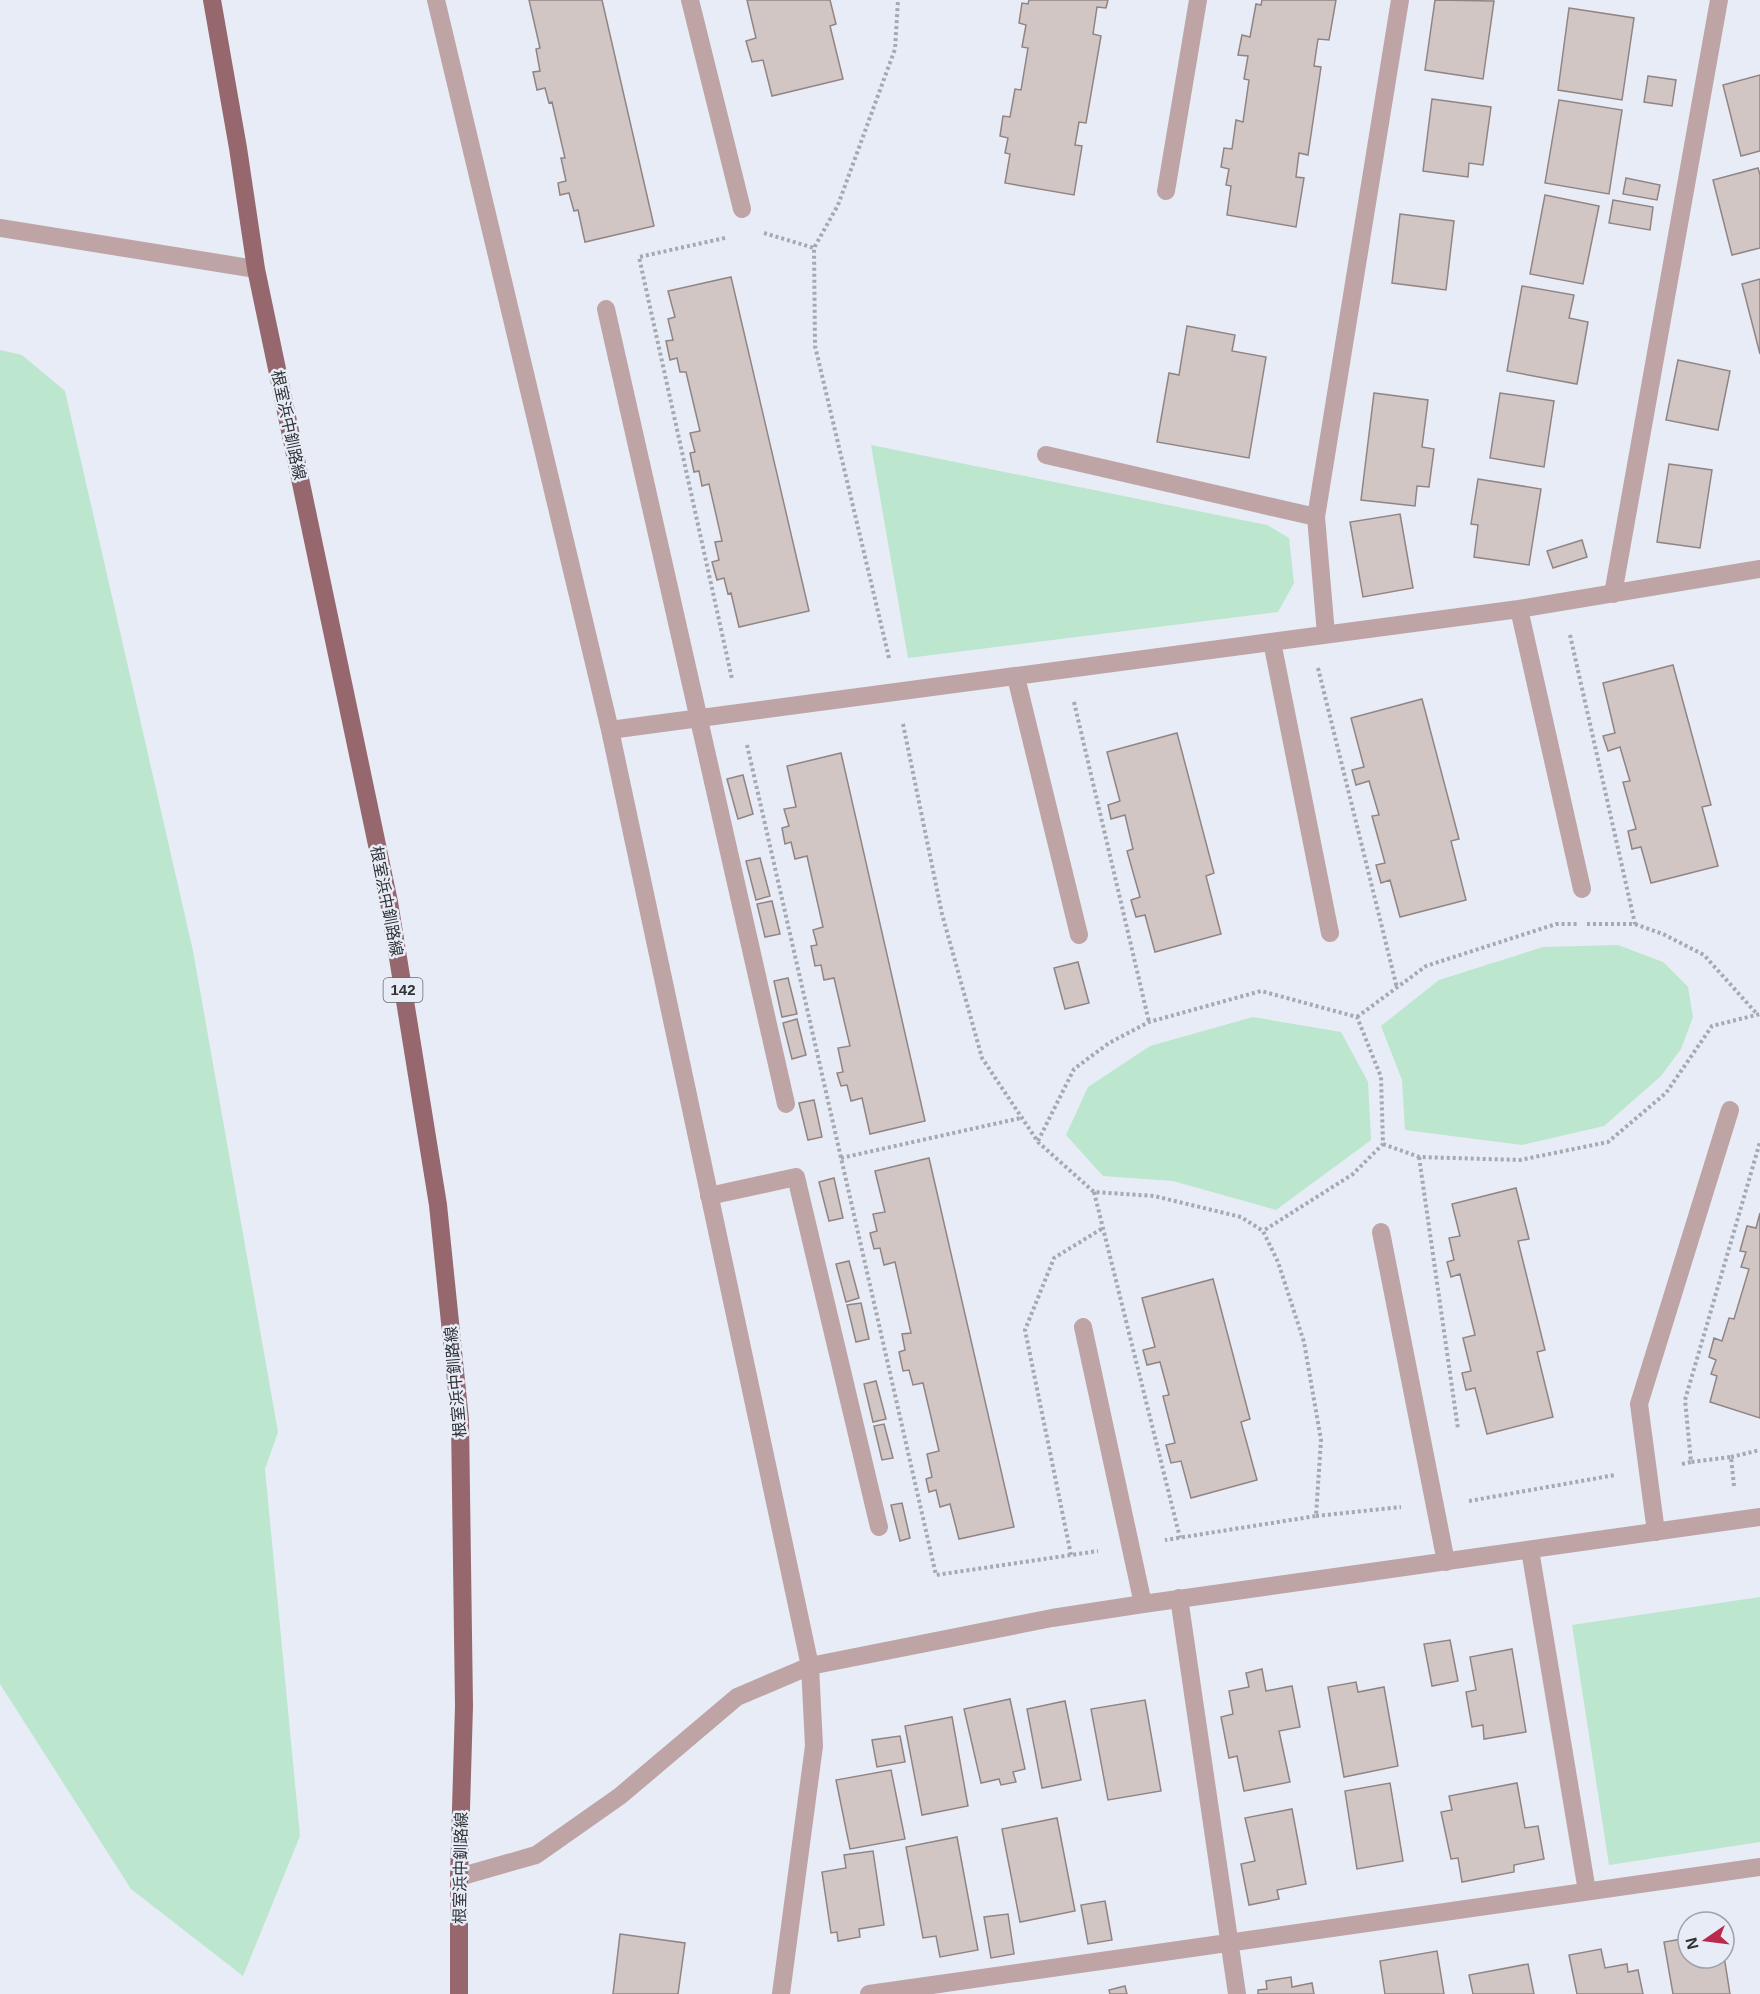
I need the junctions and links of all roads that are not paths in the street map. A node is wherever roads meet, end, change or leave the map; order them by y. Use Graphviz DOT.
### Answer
graph roads {
  1 [pos="212,0"];
  2 [pos="436,0"];
  3 [pos="690,0"];
  4 [pos="1198,0"];
  5 [pos="1400,0"];
  6 [pos="1719,0"];
  7 [pos="1166,191"];
  8 [pos="742,208"];
  9 [pos="0,228"];
  10 [pos="256,269"];
  11 [pos="606,309"];
  12 [pos="1046,455"];
  13 [pos="1316,517"];
  14 [pos="1760,569"];
  15 [pos="1613,594"];
  16 [pos="1519,609"];
  17 [pos="1326,634"];
  18 [pos="1272,642"];
  19 [pos="1016,676"];
  20 [pos="700,718"];
  21 [pos="610,730"];
  22 [pos="1582,889"];
  23 [pos="1330,933"];
  24 [pos="1078,935"];
  25 [pos="786,1104"];
  26 [pos="1730,1110"];
  27 [pos="709,1196"];
  28 [pos="1381,1232"];
  29 [pos="1083,1327"];
  30 [pos="1760,1517"];
  31 [pos="879,1527"];
  32 [pos="1656,1532"];
  33 [pos="1530,1550"];
  34 [pos="1446,1562"];
  35 [pos="1179,1598"];
  36 [pos="1143,1604"];
  37 [pos="810,1666"];
  38 [pos="1760,1867"];
  39 [pos="459,1877"];
  40 [pos="1587,1891"];
  41 [pos="1229,1942"];
  42 [pos="459,1994"];
  43 [pos="781,1994"];
  44 [pos="870,1994"];
  45 [pos="1237,1994"];
  1 -- 10 [label="main road, 根室浜中釧路線 / 142"];
  2 -- 21 [label="street"];
  3 -- 8 [label="street"];
  4 -- 7 [label="street"];
  5 -- 13 [label="street"];
  6 -- 15 [label="street"];
  9 -- 10 [label="street"];
  10 -- 39 [label="main road, 根室浜中釧路線 / 142"];
  11 -- 20 [label="street"];
  12 -- 13 [label="street"];
  13 -- 17 [label="street"];
  14 -- 15 [label="street"];
  15 -- 16 [label="street"];
  16 -- 17 [label="street"];
  16 -- 22 [label="street"];
  17 -- 18 [label="street"];
  18 -- 19 [label="street"];
  18 -- 23 [label="street"];
  19 -- 20 [label="street"];
  19 -- 24 [label="street"];
  20 -- 21 [label="street"];
  20 -- 25 [label="street"];
  21 -- 27 [label="street"];
  26 -- 32 [label="street"];
  27 -- 31 [label="street"];
  27 -- 37 [label="street"];
  28 -- 34 [label="street"];
  29 -- 36 [label="street"];
  30 -- 32 [label="street"];
  32 -- 33 [label="street"];
  33 -- 34 [label="street"];
  33 -- 40 [label="street"];
  34 -- 35 [label="street"];
  35 -- 36 [label="street"];
  35 -- 41 [label="street"];
  36 -- 37 [label="street"];
  37 -- 39 [label="street"];
  37 -- 43 [label="street"];
  38 -- 40 [label="street"];
  39 -- 42 [label="main road, 根室浜中釧路線 / 142"];
  40 -- 41 [label="street"];
  41 -- 44 [label="street"];
  41 -- 45 [label="street"];
}
